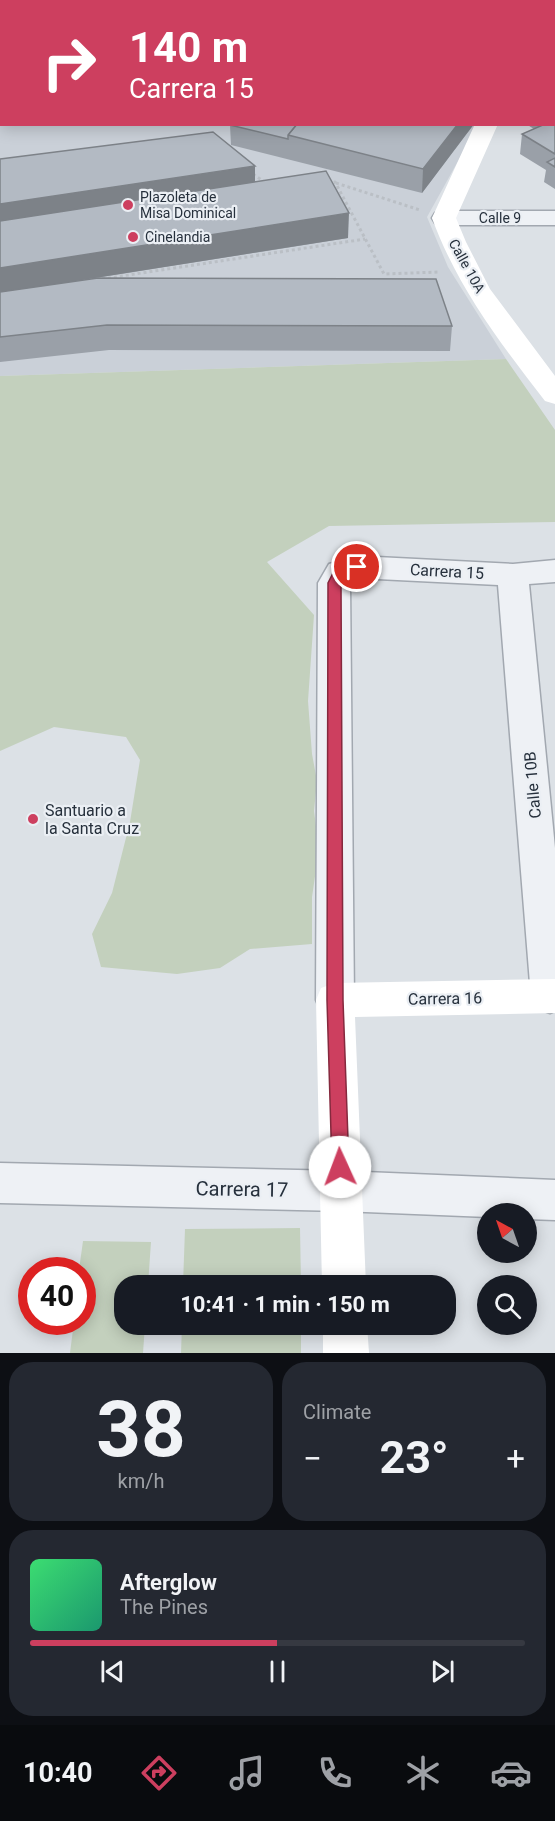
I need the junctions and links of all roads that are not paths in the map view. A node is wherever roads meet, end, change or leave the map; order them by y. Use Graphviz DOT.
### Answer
graph roads {
  1 [pos="486,126"];
  2 [pos="444,218"];
  3 [pos="555,218"];
  4 [pos="555,395"];
  5 [pos="555,572"];
  6 [pos="513,574"];
  7 [pos="553,996"];
  8 [pos="335,1000"];
  9 [pos="0,1183"];
  10 [pos="341,1191"];
  11 [pos="555,1200"];
  12 [pos="344,1275"];
  13 [pos="345,1335"];
  14 [pos="346,1353"];
  1 -- 2 [label="street, Calle 10A"];
  2 -- 3 [label="street, Calle 9"];
  2 -- 4 [label="street, Calle 10A"];
  5 -- 6 [label="street, Carrera 15"];
  6 -- 7 [label="street, Calle 10B"];
  6 -- 8 [label="street, Carrera 15"];
  7 -- 8 [label="street, Carrera 16"];
  8 -- 10 [label="street"];
  9 -- 10 [label="street, Carrera 17"];
  10 -- 11 [label="street, Carrera 17"];
  10 -- 12 [label="street"];
  13 -- 14 [label="street"];
}
